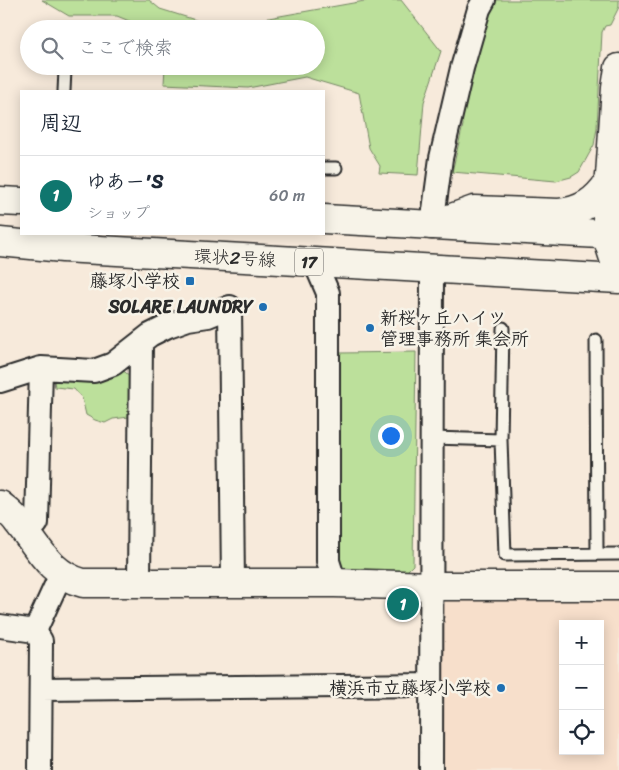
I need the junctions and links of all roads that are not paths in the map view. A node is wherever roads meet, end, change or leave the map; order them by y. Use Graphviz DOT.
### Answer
graph roads {
  1 [pos="484,0"];
  2 [pos="619,68"];
  3 [pos="64,75"];
  4 [pos="64,90"];
  5 [pos="325,168"];
  6 [pos="336,168"];
  7 [pos="608,182"];
  8 [pos="0,201"];
  9 [pos="20,202"];
  10 [pos="325,219"];
  11 [pos="432,225"];
  12 [pos="612,234"];
  13 [pos="0,242"];
  14 [pos="316,262"];
  15 [pos="432,268"];
  16 [pos="619,274"];
  17 [pos="619,279"];
  18 [pos="503,328"];
  19 [pos="596,340"];
  20 [pos="141,342"];
  21 [pos="40,368"];
  22 [pos="0,381"];
  23 [pos="432,438"];
  24 [pos="500,440"];
  25 [pos="0,505"];
  26 [pos="26,534"];
  27 [pos="597,554"];
  28 [pos="619,554"];
  29 [pos="61,574"];
  30 [pos="233,583"];
  31 [pos="335,583"];
  32 [pos="139,584"];
  33 [pos="432,586"];
  34 [pos="619,586"];
  35 [pos="0,626"];
  36 [pos="35,631"];
  37 [pos="431,685"];
  38 [pos="41,689"];
  39 [pos="40,770"];
  40 [pos="431,770"];
  1 -- 11 [label="street"];
  2 -- 7 [label="main road"];
  3 -- 4 [label="lane"];
  5 -- 6 [label="lane"];
  7 -- 11 [label="main road"];
  7 -- 12 [label="main road"];
  8 -- 9 [label="main road"];
  10 -- 11 [label="main road"];
  11 -- 12 [label="main road"];
  12 -- 16 [label="main road"];
  13 -- 14 [label="main road, 環状2号線 / 17"];
  14 -- 15 [label="main road, 環状2号線 / 17"];
  14 -- 31 [label="street"];
  15 -- 17 [label="main road, 環状2号線 / 17"];
  15 -- 23 [label="street"];
  18 -- 24 [label="lane"];
  19 -- 27 [label="lane"];
  20 -- 21 [label="street"];
  20 -- 30 [label="street"];
  20 -- 32 [label="street"];
  21 -- 22 [label="street"];
  21 -- 26 [label="street"];
  23 -- 24 [label="lane"];
  23 -- 33 [label="street"];
  24 -- 27 [label="lane"];
  25 -- 26 [label="main road"];
  26 -- 29 [label="main road"];
  27 -- 28 [label="lane"];
  29 -- 32 [label="main road"];
  29 -- 36 [label="street"];
  30 -- 31 [label="main road"];
  30 -- 32 [label="main road"];
  31 -- 33 [label="main road"];
  33 -- 34 [label="main road"];
  33 -- 37 [label="street"];
  35 -- 36 [label="street"];
  36 -- 38 [label="street"];
  37 -- 38 [label="street"];
  37 -- 40 [label="street"];
  38 -- 39 [label="street"];
}
